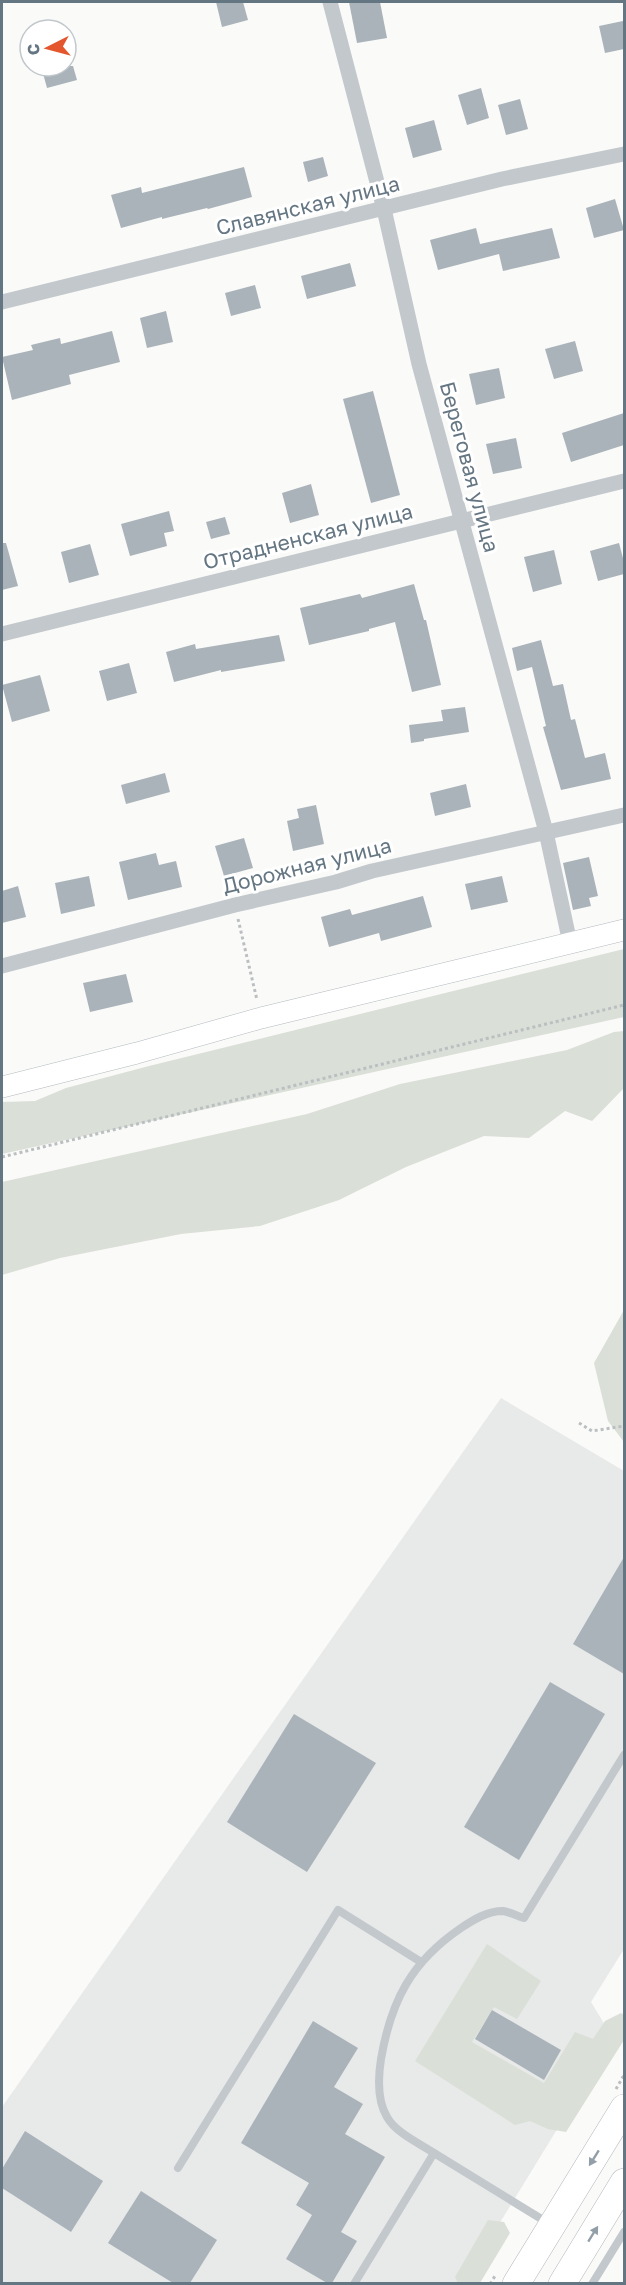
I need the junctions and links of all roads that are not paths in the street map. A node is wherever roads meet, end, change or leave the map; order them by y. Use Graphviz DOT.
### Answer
graph roads {
  1 [pos="330,2"];
  2 [pos="624,154"];
  3 [pos="384,209"];
  4 [pos="2,302"];
  5 [pos="624,481"];
  6 [pos="462,521"];
  7 [pos="2,634"];
  8 [pos="624,815"];
  9 [pos="546,832"];
  10 [pos="624,930"];
  11 [pos="570,943"];
  12 [pos="2,966"];
  13 [pos="2,1087"];
  14 [pos="624,1755"];
  15 [pos="421,1962"];
  16 [pos="624,2108"];
  17 [pos="434,2153"];
  18 [pos="178,2168"];
  19 [pos="624,2182"];
  20 [pos="552,2225"];
  21 [pos="624,2232"];
  22 [pos="624,2242"];
  23 [pos="599,2273"];
  24 [pos="354,2283"];
  25 [pos="516,2283"];
  26 [pos="562,2283"];
  27 [pos="592,2283"];
  1 -- 3 [label="street, Береговая улица"];
  2 -- 3 [label="street, Славянская улица"];
  3 -- 4 [label="street, Славянская улица"];
  3 -- 6 [label="street, Береговая улица"];
  5 -- 6 [label="street, Отрадненская улица"];
  6 -- 7 [label="street, Отрадненская улица"];
  6 -- 9 [label="street, Береговая улица"];
  8 -- 9 [label="street, Дорожная улица"];
  9 -- 11 [label="street, Береговая улица"];
  9 -- 12 [label="street, Дорожная улица"];
  10 -- 11 [label="street"];
  11 -- 13 [label="street"];
  14 -- 15 [label="lane"];
  15 -- 17 [label="lane"];
  15 -- 18 [label="lane"];
  16 -- 20 [label="highway, one-way"];
  17 -- 20 [label="lane"];
  17 -- 24 [label="lane"];
  26 -- 19 [label="highway, one-way"];
  20 -- 25 [label="highway"];
  21 -- 23 [label="lane"];
  22 -- 23 [label="lane"];
  23 -- 27 [label="lane"];
}
